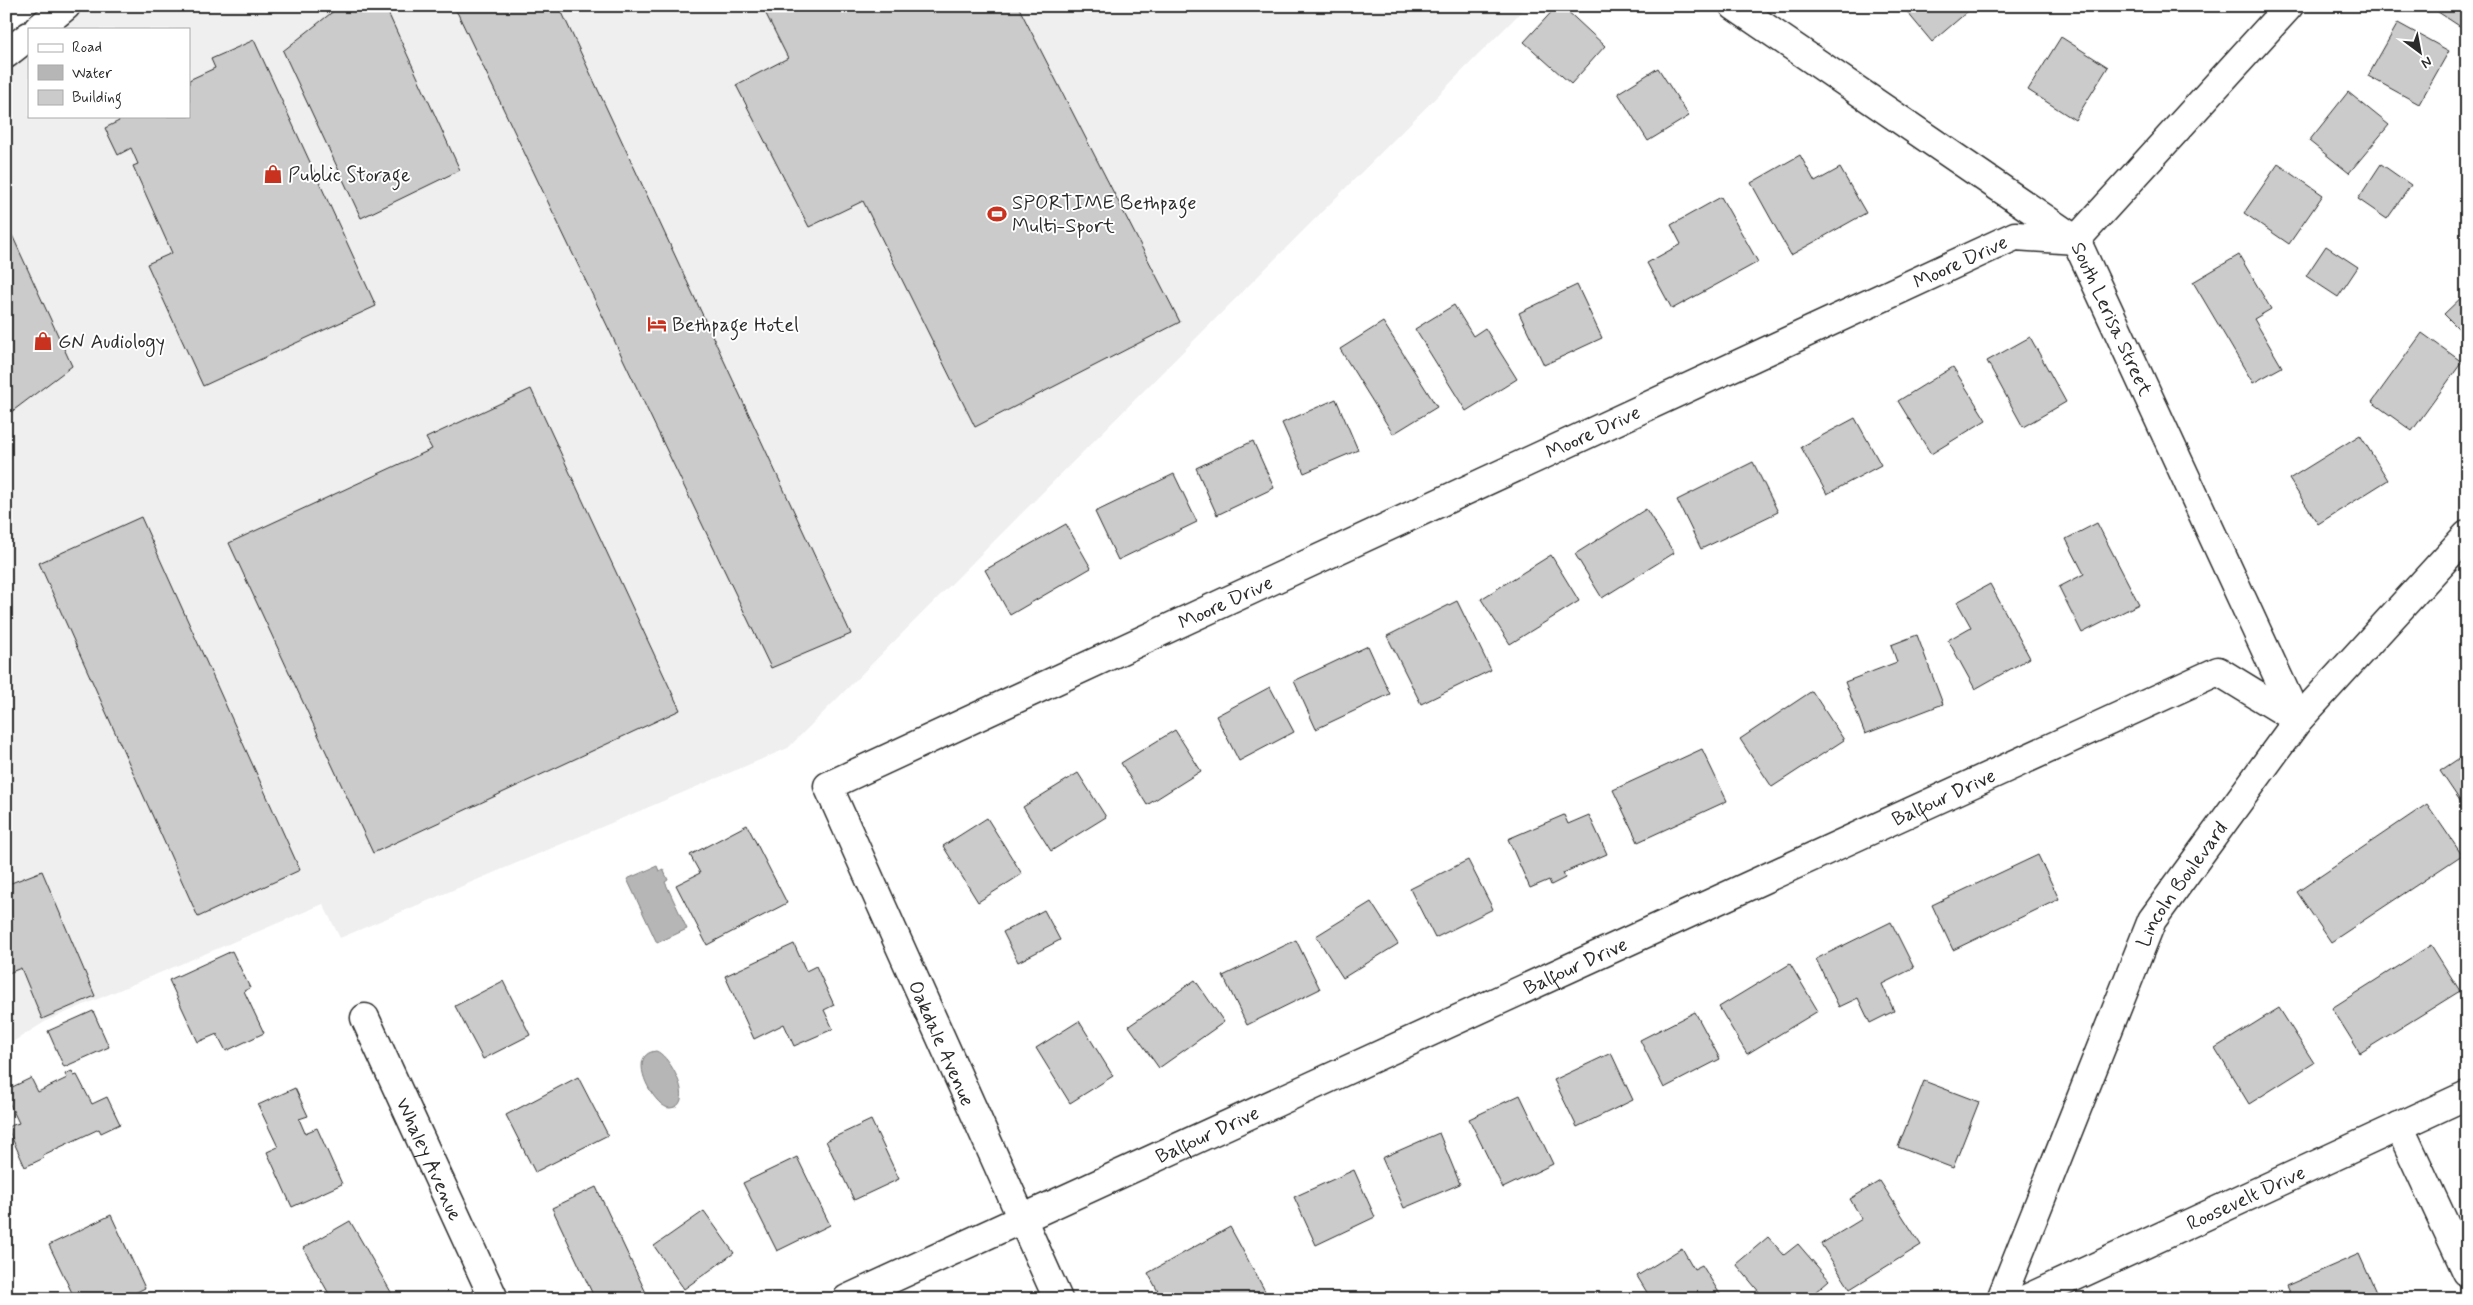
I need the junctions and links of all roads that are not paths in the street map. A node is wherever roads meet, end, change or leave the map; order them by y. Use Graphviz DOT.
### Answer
graph roads {
  1 [pos="66,6"];
  2 [pos="1734,6"];
  3 [pos="2289,6"];
  4 [pos="39,28"];
  5 [pos="28,37"];
  6 [pos="6,54"];
  7 [pos="2076,240"];
  8 [pos="2467,534"];
  9 [pos="2298,720"];
  10 [pos="828,786"];
  11 [pos="364,1018"];
  12 [pos="2467,1095"];
  13 [pos="2399,1126"];
  14 [pos="1021,1218"];
  15 [pos="2467,1272"];
  16 [pos="494,1299"];
  17 [pos="847,1299"];
  18 [pos="1058,1299"];
  19 [pos="2001,1299"];
  20 [pos="2026,1299"];
  1 -- 4 [label="street"];
  2 -- 7 [label="street, South Lerisa Street"];
  3 -- 7 [label="street"];
  5 -- 6 [label="street"];
  7 -- 9 [label="street, South Lerisa Street"];
  7 -- 10 [label="street, Moore Drive"];
  8 -- 9 [label="street, Lincoln Boulevard"];
  9 -- 14 [label="street, Balfour Drive"];
  9 -- 19 [label="street, Lincoln Boulevard"];
  10 -- 14 [label="street, Oakdale Avenue"];
  11 -- 16 [label="street, Whaley Avenue"];
  12 -- 13 [label="street, Roosevelt Drive"];
  13 -- 15 [label="street"];
  13 -- 20 [label="street, Roosevelt Drive"];
  14 -- 17 [label="street, Balfour Drive"];
  14 -- 18 [label="street, Oakdale Avenue"];
}
